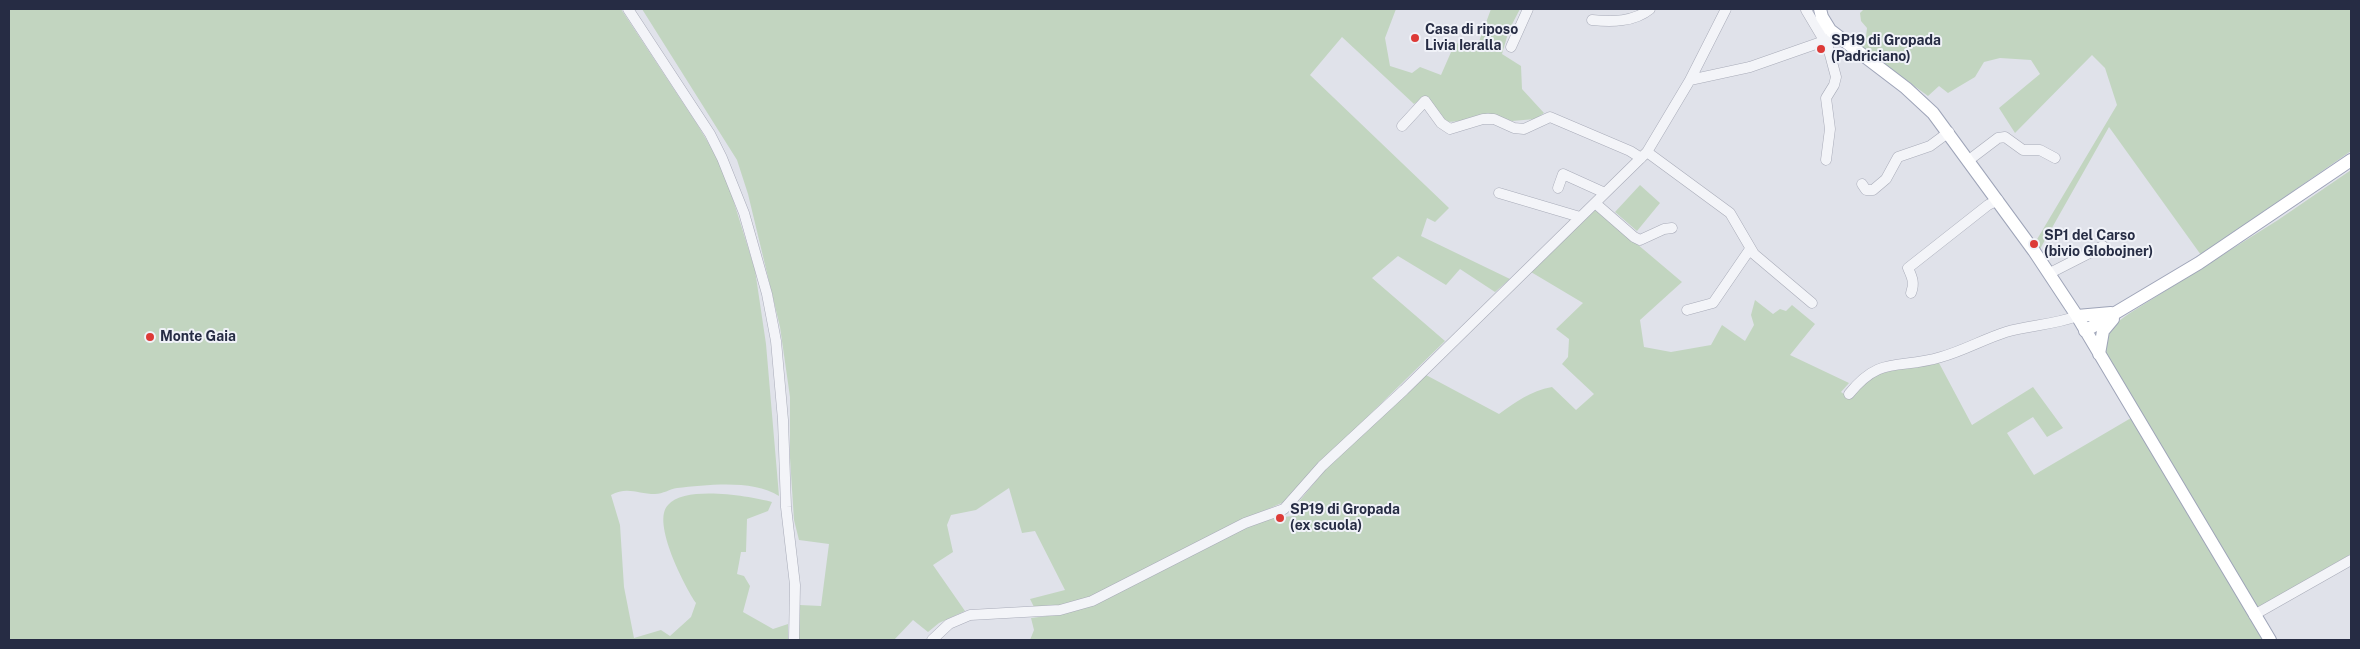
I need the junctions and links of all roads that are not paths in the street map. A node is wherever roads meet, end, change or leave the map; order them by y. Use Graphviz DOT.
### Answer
graph roads {
  1 [pos="628,9"];
  2 [pos="1528,9"];
  3 [pos="1650,9"];
  4 [pos="1726,9"];
  5 [pos="1808,9"];
  6 [pos="1820,9"];
  7 [pos="1592,20"];
  8 [pos="1837,36"];
  9 [pos="1825,42"];
  10 [pos="1511,47"];
  11 [pos="1690,80"];
  12 [pos="1402,126"];
  13 [pos="1950,132"];
  14 [pos="1644,155"];
  15 [pos="2055,158"];
  16 [pos="1826,160"];
  17 [pos="1969,160"];
  18 [pos="2351,160"];
  19 [pos="1862,184"];
  20 [pos="1558,188"];
  21 [pos="1499,193"];
  22 [pos="1605,193"];
  23 [pos="1998,200"];
  24 [pos="1595,203"];
  25 [pos="1580,217"];
  26 [pos="1672,228"];
  27 [pos="2103,246"];
  28 [pos="1750,249"];
  29 [pos="2050,273"];
  30 [pos="1911,293"];
  31 [pos="1812,303"];
  32 [pos="1688,310"];
  33 [pos="2119,311"];
  34 [pos="2077,316"];
  35 [pos="2085,331"];
  36 [pos="2099,354"];
  37 [pos="1849,394"];
  38 [pos="2351,560"];
  39 [pos="2254,615"];
  40 [pos="794,640"];
  41 [pos="932,640"];
  42 [pos="2270,640"];
  1 -- 40 [label="street"];
  2 -- 10 [label="street"];
  3 -- 7 [label="street"];
  4 -- 11 [label="street"];
  5 -- 9 [label="street"];
  6 -- 8 [label="main road"];
  8 -- 9 [label="street"];
  8 -- 13 [label="main road"];
  9 -- 11 [label="street"];
  9 -- 16 [label="street"];
  11 -- 14 [label="street"];
  12 -- 14 [label="street"];
  13 -- 17 [label="main road"];
  13 -- 19 [label="street"];
  14 -- 22 [label="street"];
  14 -- 28 [label="street"];
  15 -- 17 [label="street"];
  17 -- 23 [label="main road"];
  18 -- 33 [label="main road"];
  20 -- 22 [label="street"];
  21 -- 25 [label="street"];
  22 -- 24 [label="street"];
  23 -- 29 [label="main road"];
  23 -- 30 [label="street"];
  24 -- 25 [label="street"];
  24 -- 26 [label="street"];
  25 -- 41 [label="street"];
  27 -- 29 [label="street"];
  28 -- 31 [label="street"];
  28 -- 32 [label="street"];
  29 -- 34 [label="main road"];
  33 -- 34 [label="main road"];
  33 -- 35 [label="main road"];
  33 -- 36 [label="main road"];
  34 -- 35 [label="main road"];
  34 -- 37 [label="street"];
  35 -- 36 [label="main road"];
  36 -- 39 [label="main road"];
  38 -- 39 [label="street"];
  39 -- 42 [label="main road"];
}
